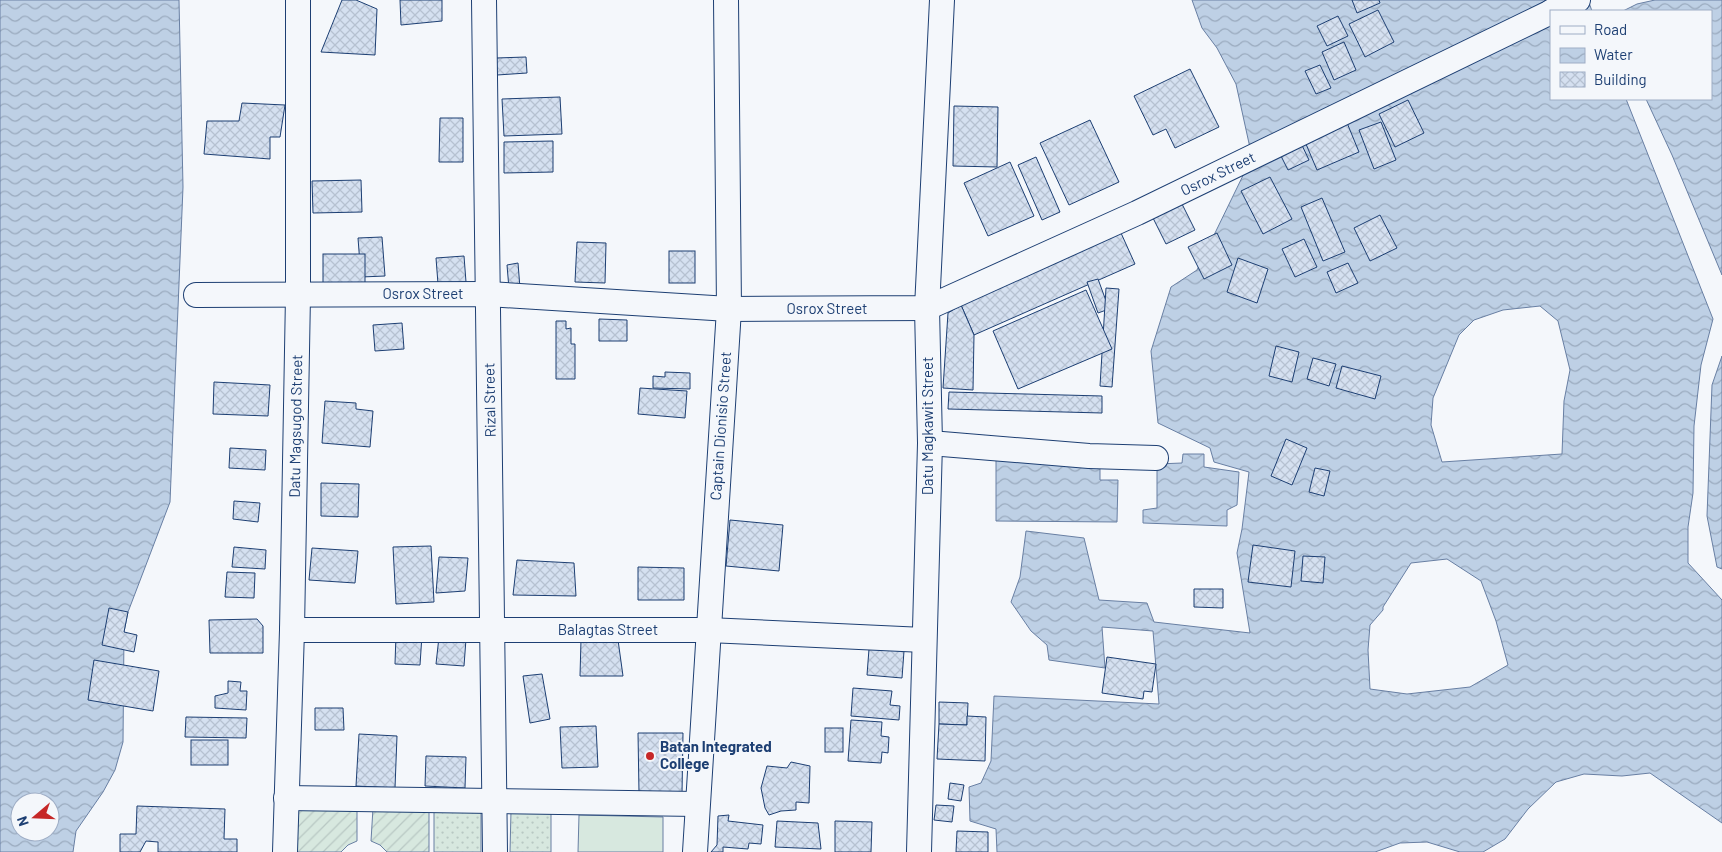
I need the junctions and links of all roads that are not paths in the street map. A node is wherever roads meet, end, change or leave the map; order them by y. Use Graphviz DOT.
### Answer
graph roads {
  1 [pos="298,0"];
  2 [pos="484,0"];
  3 [pos="726,0"];
  4 [pos="942,0"];
  5 [pos="1578,0"];
  6 [pos="1556,10"];
  7 [pos="1547,14"];
  8 [pos="488,294"];
  9 [pos="196,295"];
  10 [pos="298,295"];
  11 [pos="926,308"];
  12 [pos="729,309"];
  13 [pos="930,443"];
  14 [pos="1156,458"];
  15 [pos="493,629"];
  16 [pos="292,630"];
  17 [pos="708,630"];
  18 [pos="924,640"];
  19 [pos="286,798"];
  20 [pos="494,801"];
  21 [pos="697,804"];
  22 [pos="285,852"];
  23 [pos="495,852"];
  24 [pos="695,852"];
  25 [pos="919,852"];
  1 -- 10 [label="street, Datu Magsugod Street"];
  2 -- 8 [label="street, Rizal Street"];
  3 -- 12 [label="street, Captain Dionisio Street"];
  4 -- 11 [label="street, Datu Magkawit Street"];
  5 -- 6 [label="street, Osrox Street"];
  7 -- 11 [label="street, Osrox Street"];
  8 -- 10 [label="street, Osrox Street"];
  8 -- 12 [label="street, Osrox Street"];
  8 -- 15 [label="street, Rizal Street"];
  9 -- 10 [label="street, Osrox Street"];
  10 -- 16 [label="street, Datu Magsugod Street"];
  11 -- 12 [label="street, Osrox Street"];
  11 -- 13 [label="street, Datu Magkawit Street"];
  12 -- 17 [label="street, Captain Dionisio Street"];
  13 -- 14 [label="street"];
  13 -- 18 [label="street, Datu Magkawit Street"];
  15 -- 16 [label="street, Balagtas Street"];
  15 -- 17 [label="street, Balagtas Street"];
  15 -- 20 [label="street, Rizal Street"];
  16 -- 19 [label="street, Datu Magsugod Street"];
  17 -- 18 [label="street, Balagtas Street"];
  17 -- 21 [label="street, Captain Dionisio Street"];
  18 -- 25 [label="street, Datu Magkawit Street"];
  19 -- 20 [label="street"];
  19 -- 22 [label="street, Datu Magsugod Street"];
  20 -- 21 [label="street"];
  20 -- 23 [label="street, Rizal Street"];
  21 -- 24 [label="street, Captain Dionisio Street"];
}
